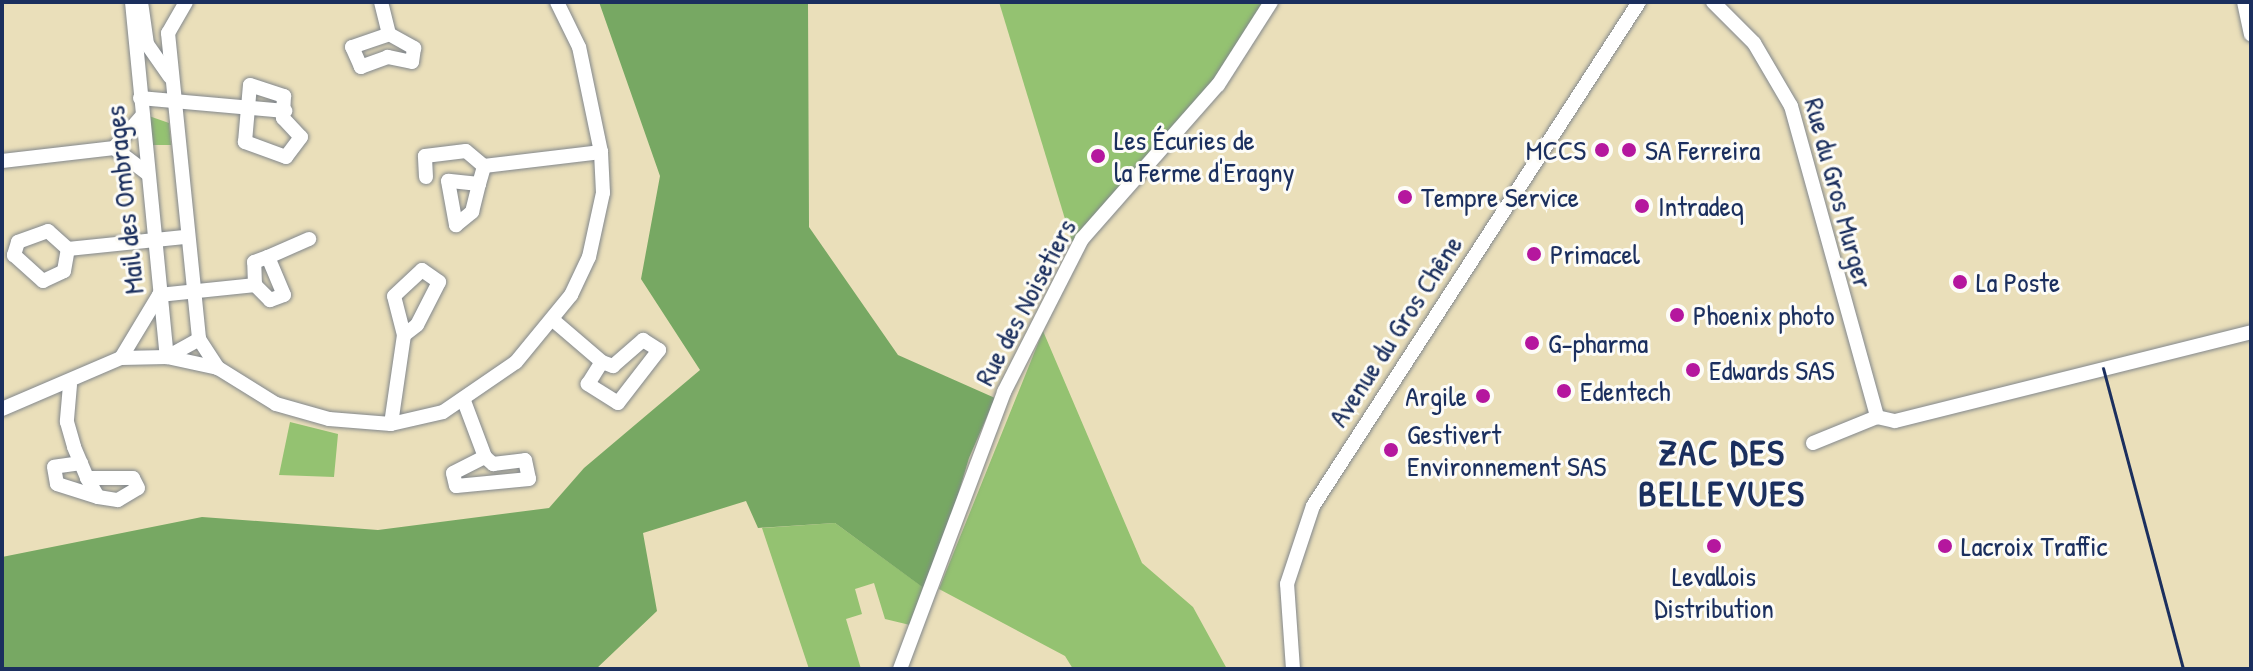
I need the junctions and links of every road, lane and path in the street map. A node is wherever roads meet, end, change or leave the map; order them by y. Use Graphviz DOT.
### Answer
graph roads {
  1 [pos="132,2"];
  2 [pos="141,2"];
  3 [pos="186,2"];
  4 [pos="381,2"];
  5 [pos="557,2"];
  6 [pos="1271,2"];
  7 [pos="1639,2"];
  8 [pos="1713,2"];
  9 [pos="2244,2"];
  10 [pos="389,34"];
  11 [pos="2251,34"];
  12 [pos="170,77"];
  13 [pos="140,98"];
  14 [pos="173,99"];
  15 [pos="246,104"];
  16 [pos="142,116"];
  17 [pos="114,148"];
  18 [pos="601,152"];
  19 [pos="2,161"];
  20 [pos="484,166"];
  21 [pos="148,174"];
  22 [pos="426,177"];
  23 [pos="479,184"];
  24 [pos="184,237"];
  25 [pos="309,239"];
  26 [pos="153,240"];
  27 [pos="68,249"];
  28 [pos="268,257"];
  29 [pos="255,285"];
  30 [pos="189,292"];
  31 [pos="159,295"];
  32 [pos="553,320"];
  33 [pos="2251,332"];
  34 [pos="404,335"];
  35 [pos="199,339"];
  36 [pos="167,357"];
  37 [pos="121,358"];
  38 [pos="602,362"];
  39 [pos="218,368"];
  40 [pos="70,385"];
  41 [pos="43,396"];
  42 [pos="464,401"];
  43 [pos="2,409"];
  44 [pos="1877,417"];
  45 [pos="67,422"];
  46 [pos="391,424"];
  47 [pos="1813,443"];
  48 [pos="485,457"];
  49 [pos="81,463"];
  50 [pos="87,478"];
  51 [pos="98,497"];
  52 [pos="900,669"];
  53 [pos="1293,669"];
  1 -- 13 [label="street, Mail des Ombrages"];
  2 -- 12 [label="street"];
  3 -- 12 [label="street, Mail des Ombrages"];
  4 -- 10 [label="street"];
  5 -- 18 [label="street"];
  6 -- 52 [label="street, Rue des Noisetiers"];
  7 -- 53 [label="street, Avenue du Gros Chêne"];
  8 -- 44 [label="street, Rue du Gros Murger"];
  9 -- 11 [label="street"];
  12 -- 14 [label="street, Mail des Ombrages"];
  13 -- 14 [label="street"];
  13 -- 16 [label="street, Mail des Ombrages"];
  14 -- 15 [label="street"];
  14 -- 24 [label="street, Mail des Ombrages"];
  15 -- 15 [label="street"];
  16 -- 17 [label="street"];
  16 -- 21 [label="street, Mail des Ombrages"];
  17 -- 19 [label="street"];
  17 -- 21 [label="street"];
  18 -- 20 [label="street"];
  18 -- 32 [label="street"];
  20 -- 22 [label="street"];
  20 -- 23 [label="street"];
  21 -- 26 [label="street, Mail des Ombrages"];
  24 -- 26 [label="street"];
  24 -- 30 [label="street, Mail des Ombrages"];
  25 -- 28 [label="street"];
  26 -- 27 [label="street"];
  26 -- 31 [label="street, Mail des Ombrages"];
  28 -- 29 [label="street"];
  28 -- 29 [label="street"];
  29 -- 30 [label="street"];
  30 -- 31 [label="street"];
  30 -- 35 [label="street, Mail des Ombrages"];
  31 -- 36 [label="street, Mail des Ombrages"];
  31 -- 37 [label="street"];
  32 -- 38 [label="street"];
  32 -- 42 [label="street"];
  33 -- 44 [label="street"];
  34 -- 46 [label="street"];
  35 -- 36 [label="street"];
  35 -- 39 [label="street, Mail des Ombrages"];
  36 -- 37 [label="street"];
  36 -- 39 [label="street"];
  37 -- 40 [label="street"];
  38 -- 38 [label="street"];
  39 -- 46 [label="street"];
  40 -- 41 [label="street"];
  40 -- 45 [label="street"];
  41 -- 43 [label="street"];
  41 -- 45 [label="street"];
  42 -- 46 [label="street"];
  42 -- 48 [label="street"];
  44 -- 47 [label="street"];
  45 -- 49 [label="street"];
  48 -- 48 [label="street"];
  49 -- 50 [label="street"];
  49 -- 51 [label="street"];
  50 -- 51 [label="street"];
  50 -- 51 [label="street"];
}
